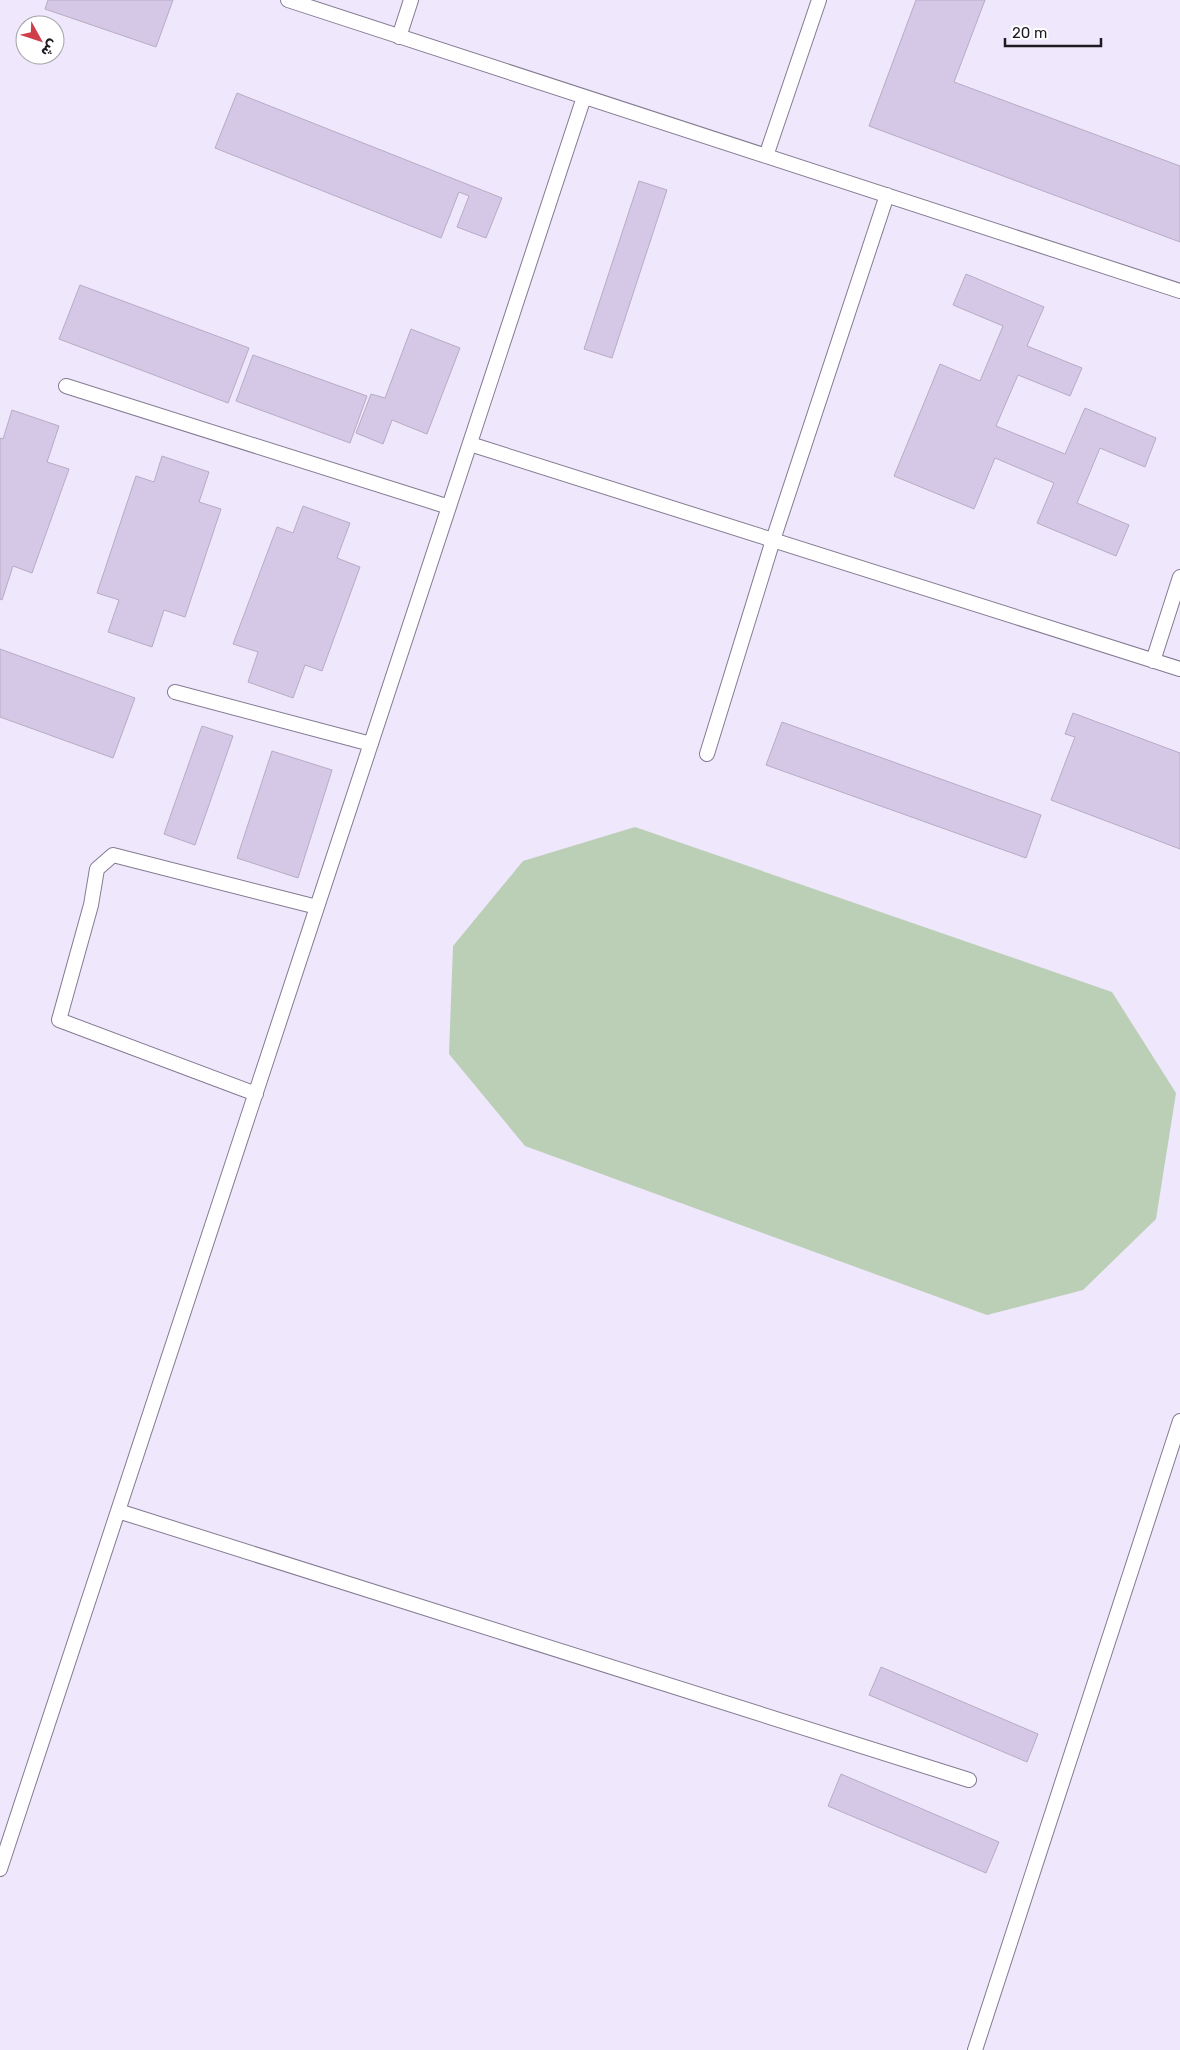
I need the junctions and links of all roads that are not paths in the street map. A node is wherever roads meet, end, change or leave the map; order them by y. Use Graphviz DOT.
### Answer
graph roads {
  1 [pos="288,0"];
  2 [pos="411,0"];
  3 [pos="819,0"];
  4 [pos="399,37"];
  5 [pos="584,97"];
  6 [pos="766,156"];
  7 [pos="887,195"];
  8 [pos="1180,291"];
  9 [pos="66,386"];
  10 [pos="470,444"];
  11 [pos="449,507"];
  12 [pos="773,540"];
  13 [pos="1180,577"];
  14 [pos="1153,661"];
  15 [pos="1180,669"];
  16 [pos="174,692"];
  17 [pos="371,744"];
  18 [pos="707,754"];
  19 [pos="317,907"];
  20 [pos="256,1094"];
  21 [pos="1180,1421"];
  22 [pos="118,1511"];
  23 [pos="969,1780"];
  24 [pos="0,1869"];
  25 [pos="975,2050"];
  1 -- 4 [label="lane"];
  2 -- 4 [label="lane"];
  3 -- 6 [label="lane"];
  4 -- 5 [label="lane"];
  5 -- 6 [label="lane"];
  5 -- 10 [label="lane"];
  6 -- 7 [label="lane"];
  7 -- 8 [label="lane"];
  7 -- 12 [label="lane"];
  9 -- 11 [label="lane"];
  10 -- 11 [label="lane"];
  10 -- 12 [label="lane"];
  11 -- 17 [label="lane"];
  12 -- 14 [label="lane"];
  12 -- 18 [label="lane"];
  13 -- 14 [label="lane"];
  14 -- 15 [label="lane"];
  16 -- 17 [label="lane"];
  17 -- 19 [label="lane"];
  19 -- 20 [label="lane"];
  19 -- 20 [label="lane"];
  20 -- 22 [label="lane"];
  21 -- 25 [label="lane"];
  22 -- 23 [label="lane"];
  22 -- 24 [label="lane"];
}
